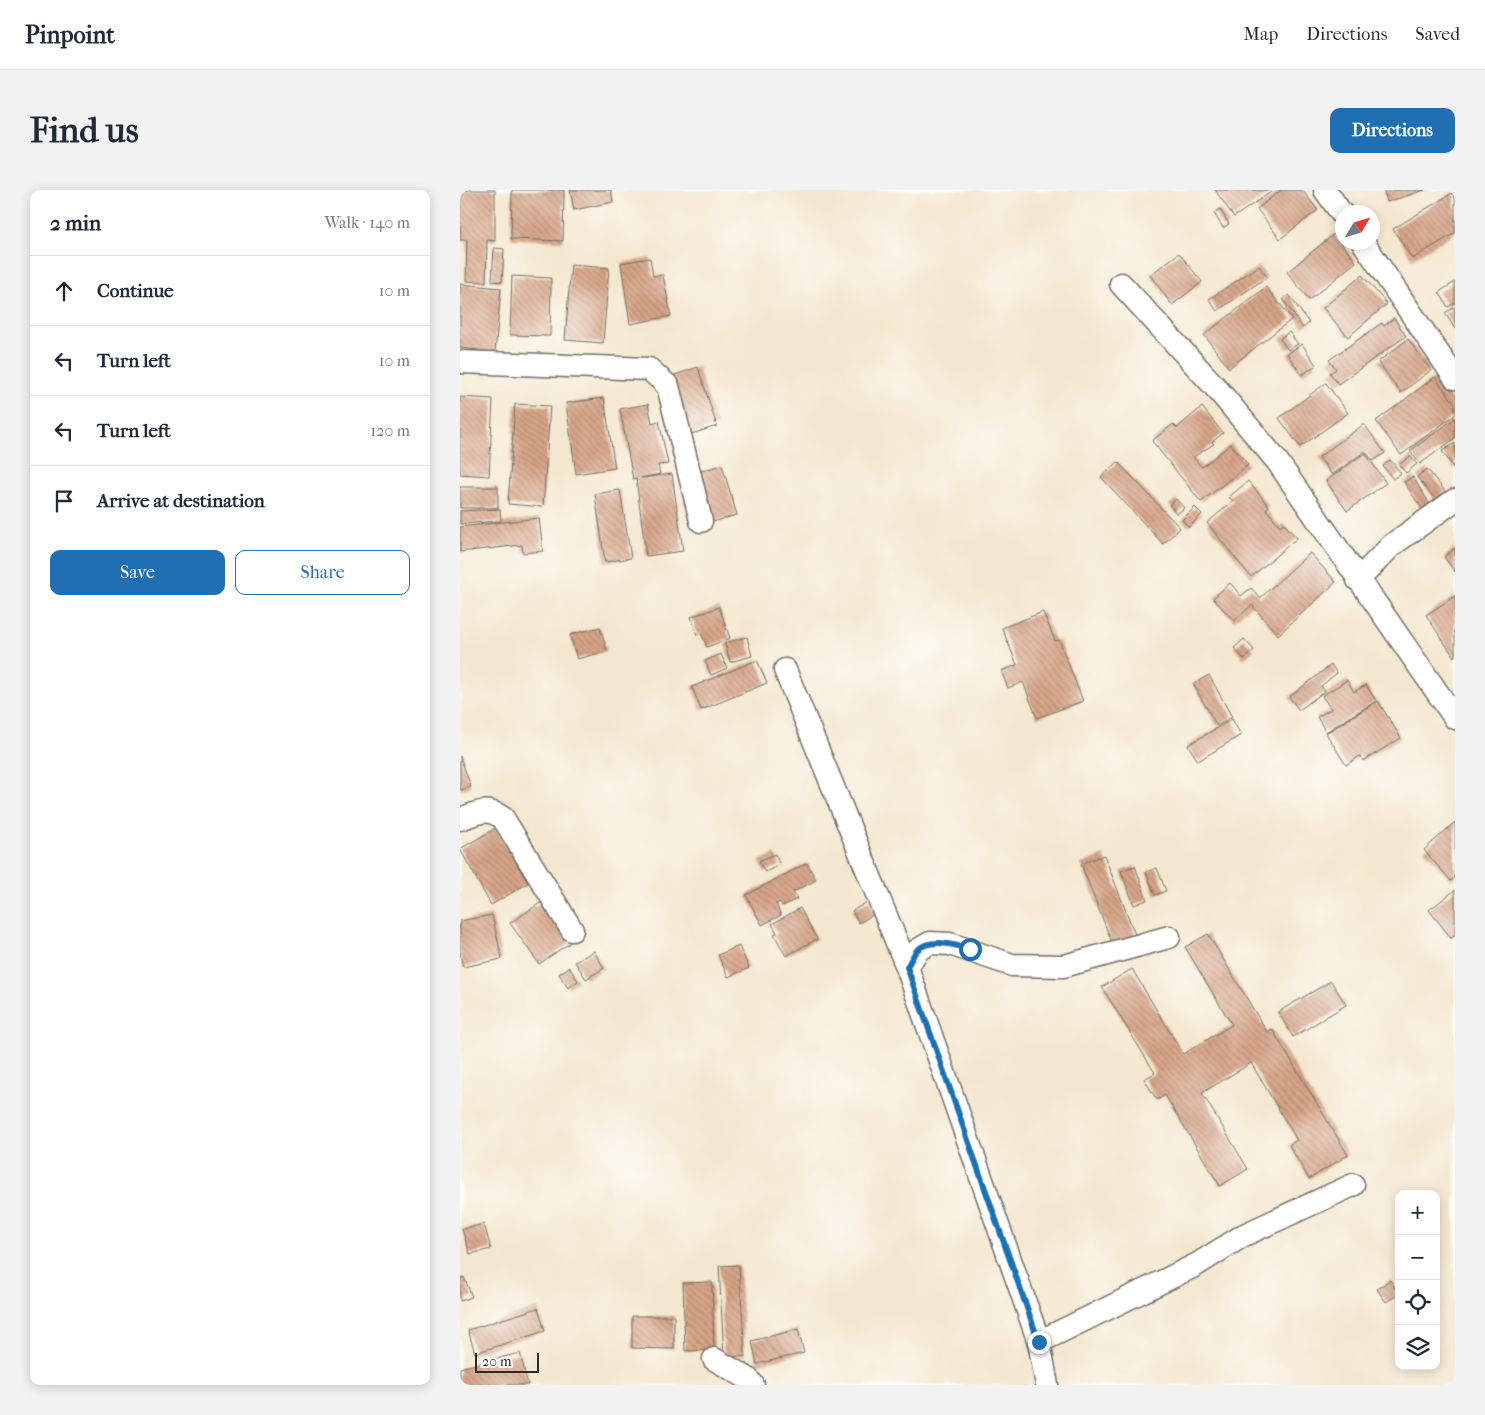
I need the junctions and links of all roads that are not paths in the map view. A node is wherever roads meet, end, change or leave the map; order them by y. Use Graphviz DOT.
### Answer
graph roads {
  1 [pos="1325,190"];
  2 [pos="1336,205"];
  3 [pos="1367,250"];
  4 [pos="1121,284"];
  5 [pos="460,362"];
  6 [pos="1455,378"];
  7 [pos="1455,500"];
  8 [pos="701,521"];
  9 [pos="1358,580"];
  10 [pos="784,670"];
  11 [pos="1455,718"];
  12 [pos="460,819"];
  13 [pos="572,930"];
  14 [pos="1169,937"];
  15 [pos="907,967"];
  16 [pos="1354,1185"];
  17 [pos="1039,1342"];
  18 [pos="714,1359"];
  19 [pos="753,1385"];
  20 [pos="1047,1385"];
  1 -- 2 [label="street"];
  3 -- 6 [label="street"];
  4 -- 9 [label="street"];
  5 -- 8 [label="street"];
  7 -- 9 [label="street"];
  9 -- 11 [label="street"];
  10 -- 15 [label="street"];
  12 -- 13 [label="street"];
  14 -- 15 [label="street"];
  15 -- 17 [label="street"];
  16 -- 17 [label="street"];
  17 -- 20 [label="street"];
  18 -- 19 [label="street"];
}
